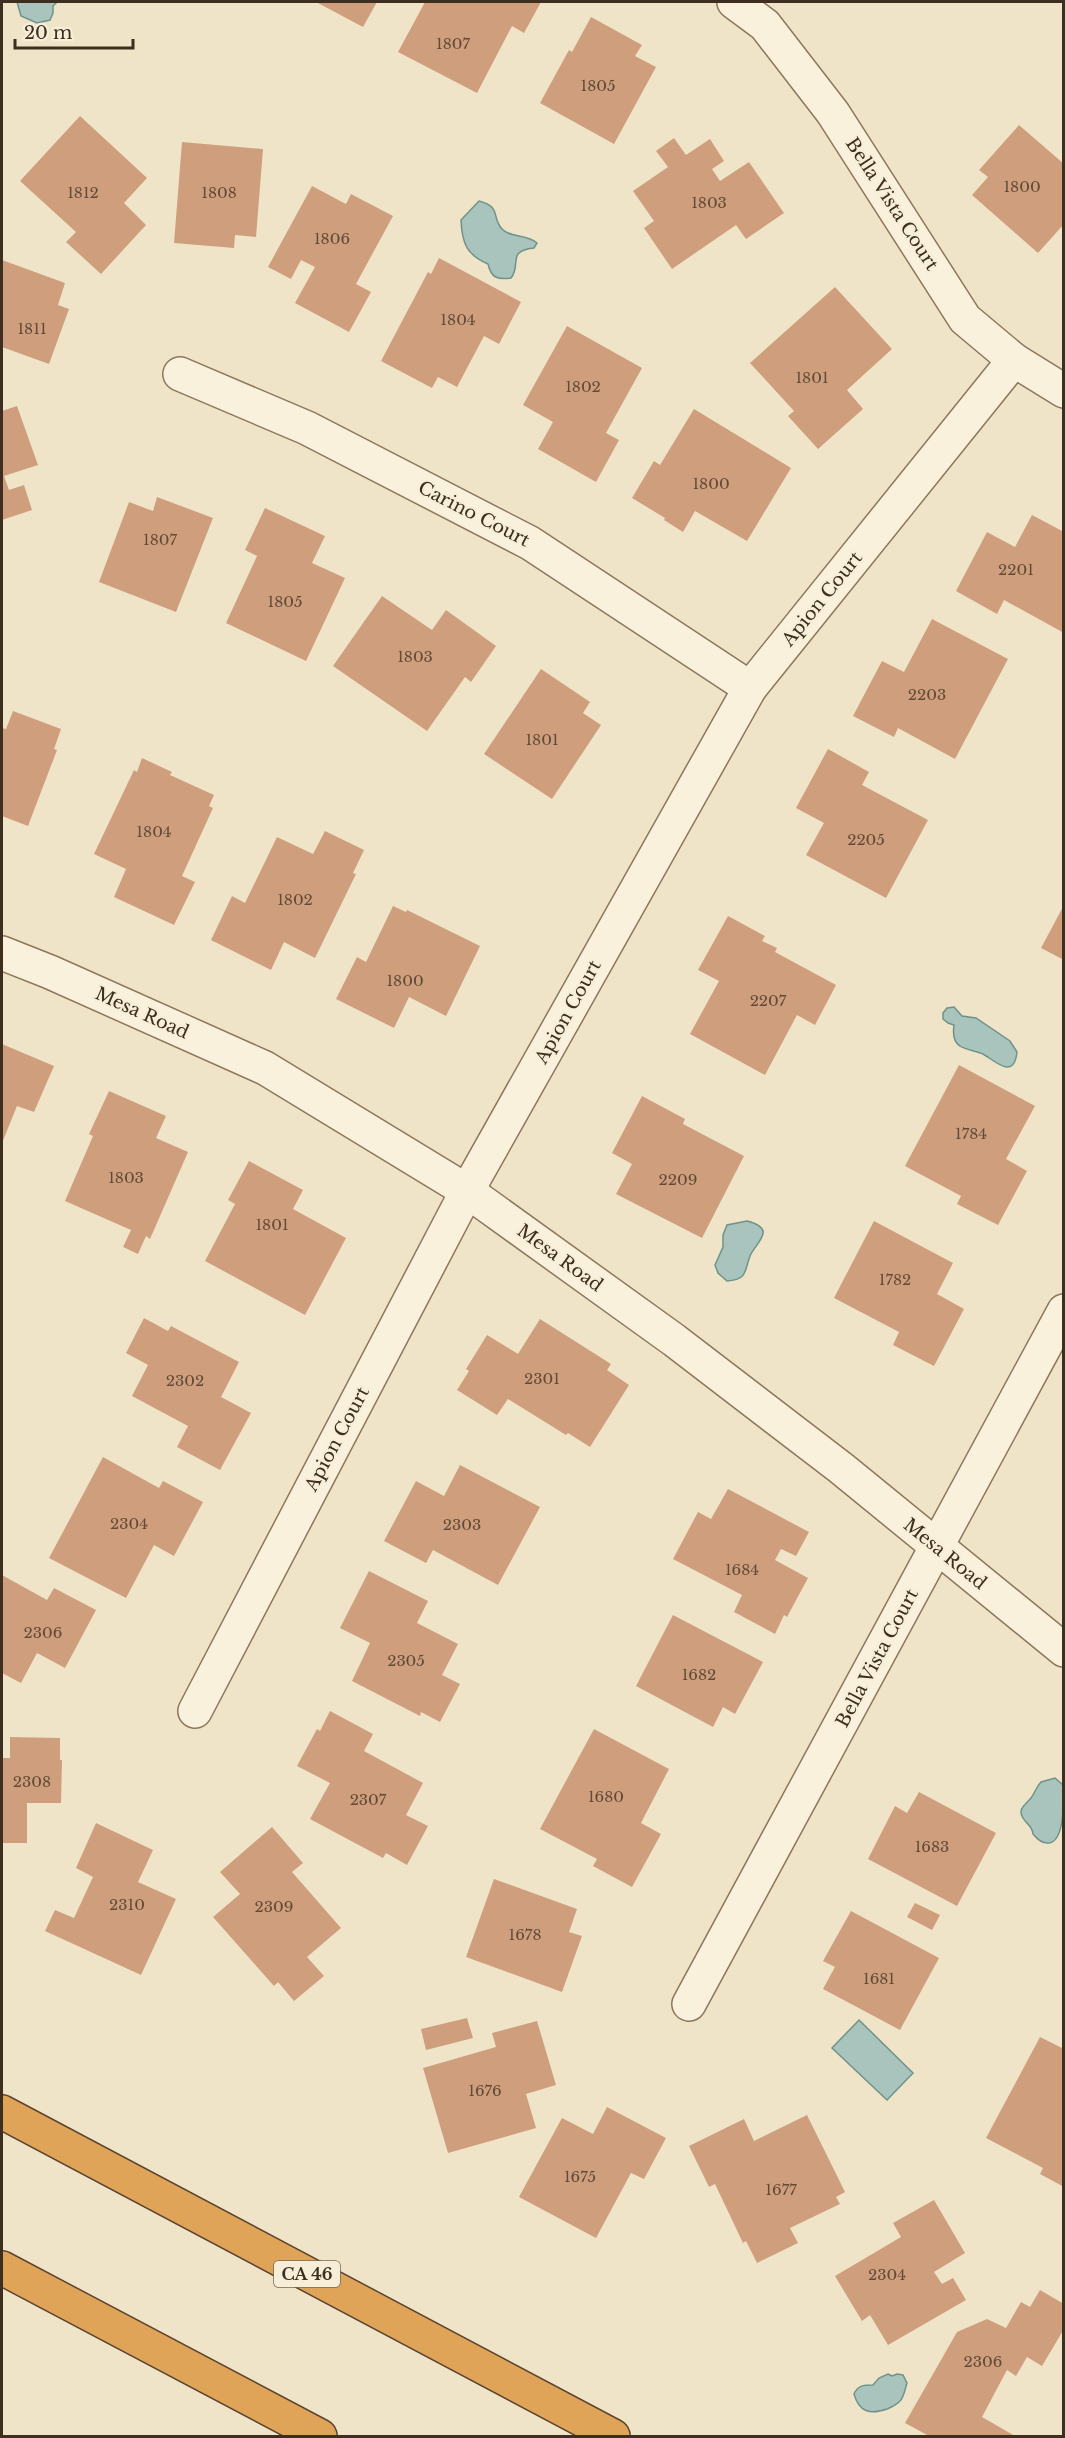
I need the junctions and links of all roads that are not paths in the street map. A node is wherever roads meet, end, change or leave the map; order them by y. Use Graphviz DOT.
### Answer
graph roads {
  1 [pos="734,2"];
  2 [pos="1014,360"];
  3 [pos="180,374"];
  4 [pos="1064,391"];
  5 [pos="750,688"];
  6 [pos="2,953"];
  7 [pos="467,1191"];
  8 [pos="1064,1311"];
  9 [pos="936,1548"];
  10 [pos="1064,1650"];
  11 [pos="195,1711"];
  12 [pos="689,2004"];
  13 [pos="2,2112"];
  14 [pos="2,2268"];
  15 [pos="320,2436"];
  16 [pos="613,2436"];
  1 -- 2 [label="street, Bella Vista Court"];
  2 -- 4 [label="street, Bella Vista Court"];
  2 -- 5 [label="street, Apion Court"];
  3 -- 5 [label="street, Carino Court"];
  5 -- 7 [label="street, Apion Court"];
  6 -- 7 [label="street, Mesa Road"];
  7 -- 9 [label="street, Mesa Road"];
  7 -- 11 [label="street, Apion Court"];
  8 -- 9 [label="street, Bella Vista Court"];
  9 -- 10 [label="street, Mesa Road"];
  9 -- 12 [label="street, Bella Vista Court"];
  13 -- 16 [label="highway, CA 46"];
  14 -- 15 [label="highway"];
}
